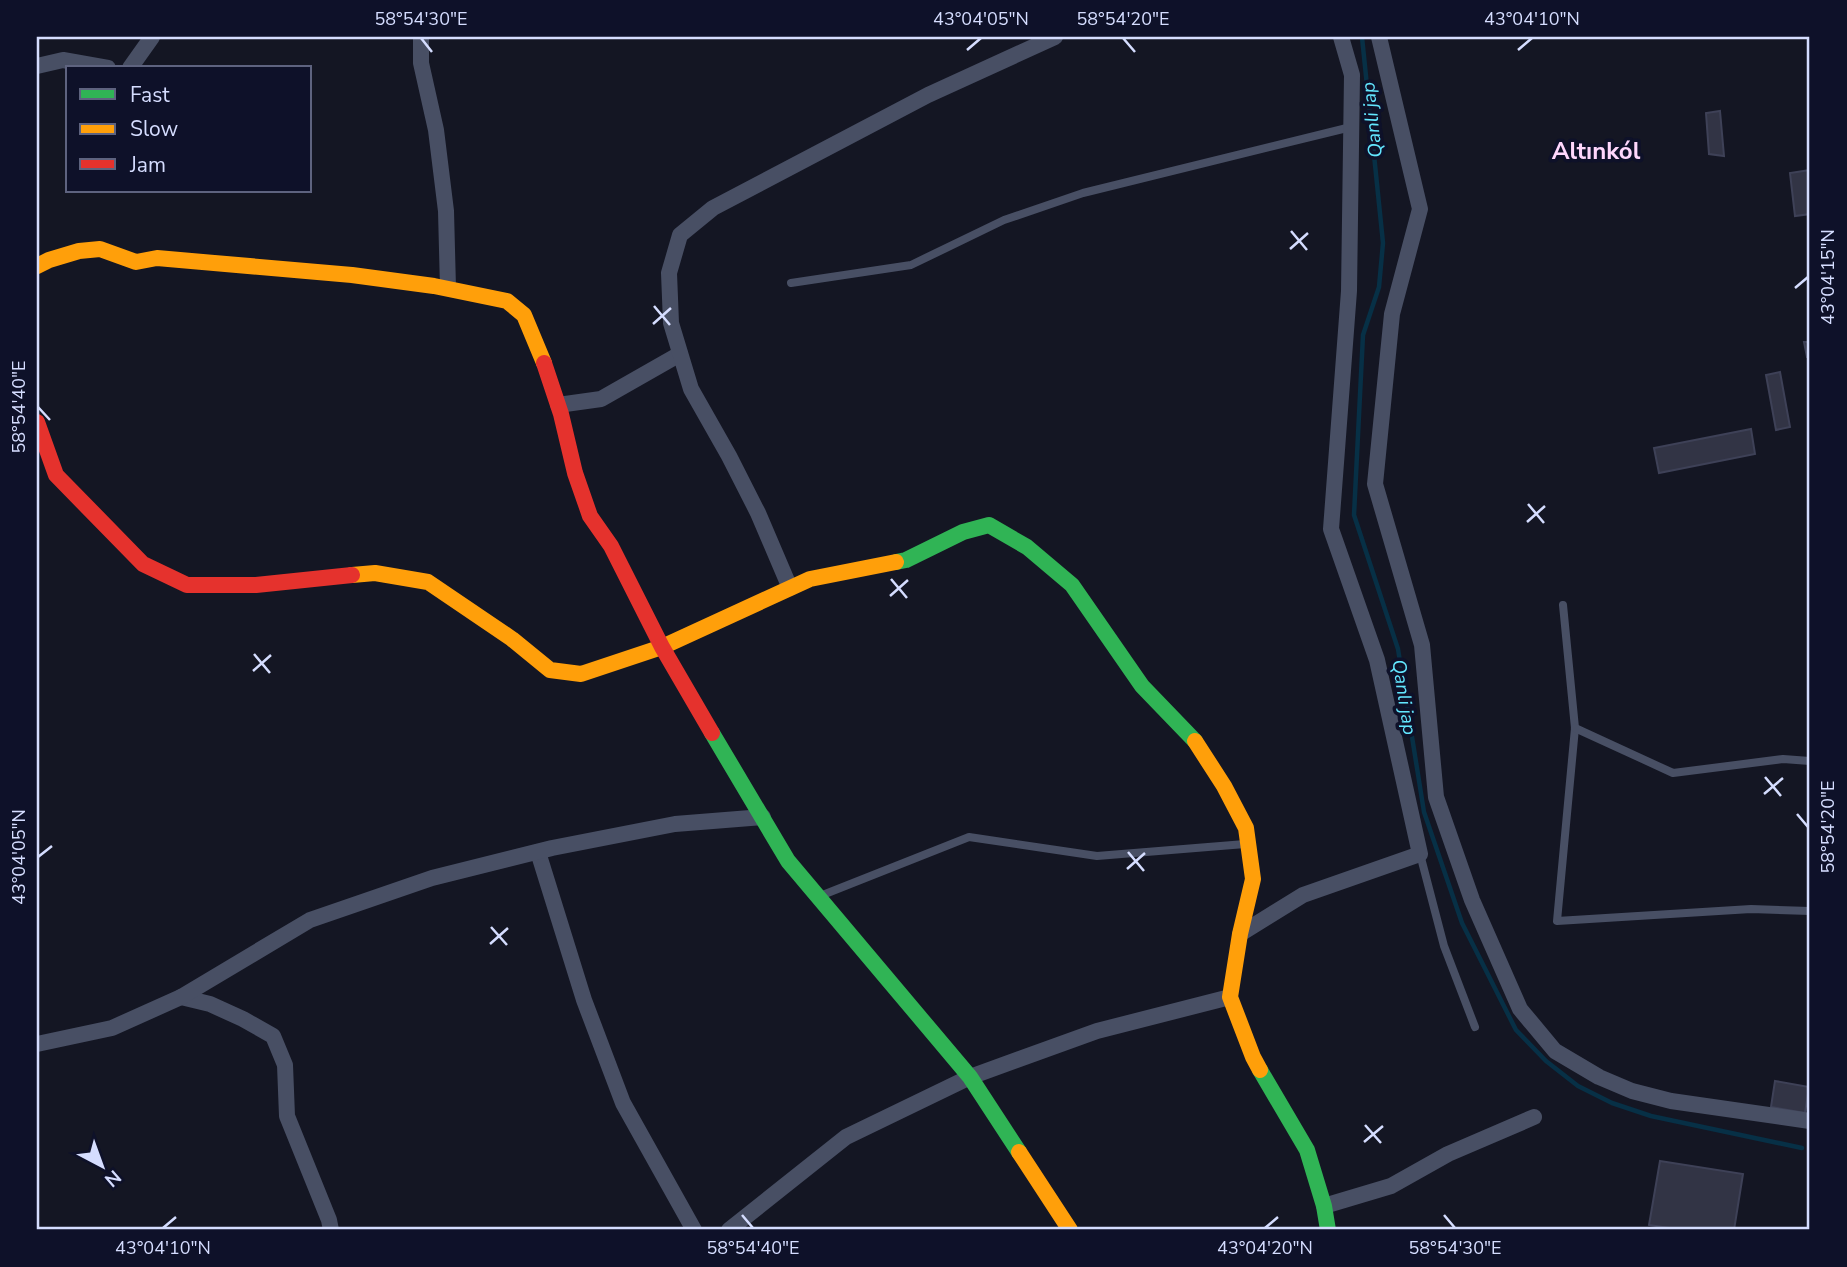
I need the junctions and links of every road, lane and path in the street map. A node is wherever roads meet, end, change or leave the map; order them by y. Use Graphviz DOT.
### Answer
graph roads {
  1 [pos="152,37"];
  2 [pos="421,37"];
  3 [pos="1055,37"];
  4 [pos="1341,37"];
  5 [pos="1379,37"];
  6 [pos="37,66"];
  7 [pos="97,66"];
  8 [pos="131,66"];
  9 [pos="1351,127"];
  10 [pos="37,266"];
  11 [pos="791,283"];
  12 [pos="448,288"];
  13 [pos="680,354"];
  14 [pos="558,405"];
  15 [pos="37,422"];
  16 [pos="790,588"];
  17 [pos="1563,605"];
  18 [pos="662,647"];
  19 [pos="1576,728"];
  20 [pos="1810,761"];
  21 [pos="763,817"];
  22 [pos="1248,844"];
  23 [pos="538,852"];
  24 [pos="1420,854"];
  25 [pos="818,896"];
  26 [pos="1810,911"];
  27 [pos="1240,934"];
  28 [pos="181,997"];
  29 [pos="1230,997"];
  30 [pos="1475,1027"];
  31 [pos="37,1044"];
  32 [pos="970,1077"];
  33 [pos="1534,1117"];
  34 [pos="1810,1121"];
  35 [pos="1324,1206"];
  36 [pos="331,1230"];
  37 [pos="694,1230"];
  38 [pos="729,1230"];
  39 [pos="1070,1230"];
  40 [pos="1328,1230"];
  1 -- 8 [label="street"];
  2 -- 12 [label="street"];
  3 -- 13 [label="street"];
  4 -- 9 [label="street"];
  5 -- 34 [label="street"];
  6 -- 7 [label="street"];
  9 -- 11 [label="lane"];
  9 -- 24 [label="street"];
  10 -- 12 [label="street"];
  12 -- 14 [label="street"];
  13 -- 14 [label="street"];
  13 -- 16 [label="street"];
  14 -- 18 [label="street"];
  15 -- 18 [label="street"];
  16 -- 18 [label="street"];
  16 -- 22 [label="street"];
  17 -- 19 [label="lane"];
  18 -- 21 [label="street"];
  19 -- 20 [label="lane"];
  19 -- 26 [label="lane"];
  21 -- 23 [label="street"];
  21 -- 25 [label="street"];
  22 -- 25 [label="lane"];
  22 -- 27 [label="street"];
  23 -- 28 [label="street"];
  23 -- 37 [label="street"];
  24 -- 27 [label="street"];
  24 -- 30 [label="lane"];
  25 -- 32 [label="street"];
  27 -- 29 [label="street"];
  28 -- 31 [label="street"];
  28 -- 36 [label="street"];
  29 -- 32 [label="street"];
  29 -- 35 [label="street"];
  32 -- 38 [label="street"];
  32 -- 39 [label="street"];
  33 -- 35 [label="street"];
  35 -- 40 [label="street"];
}
